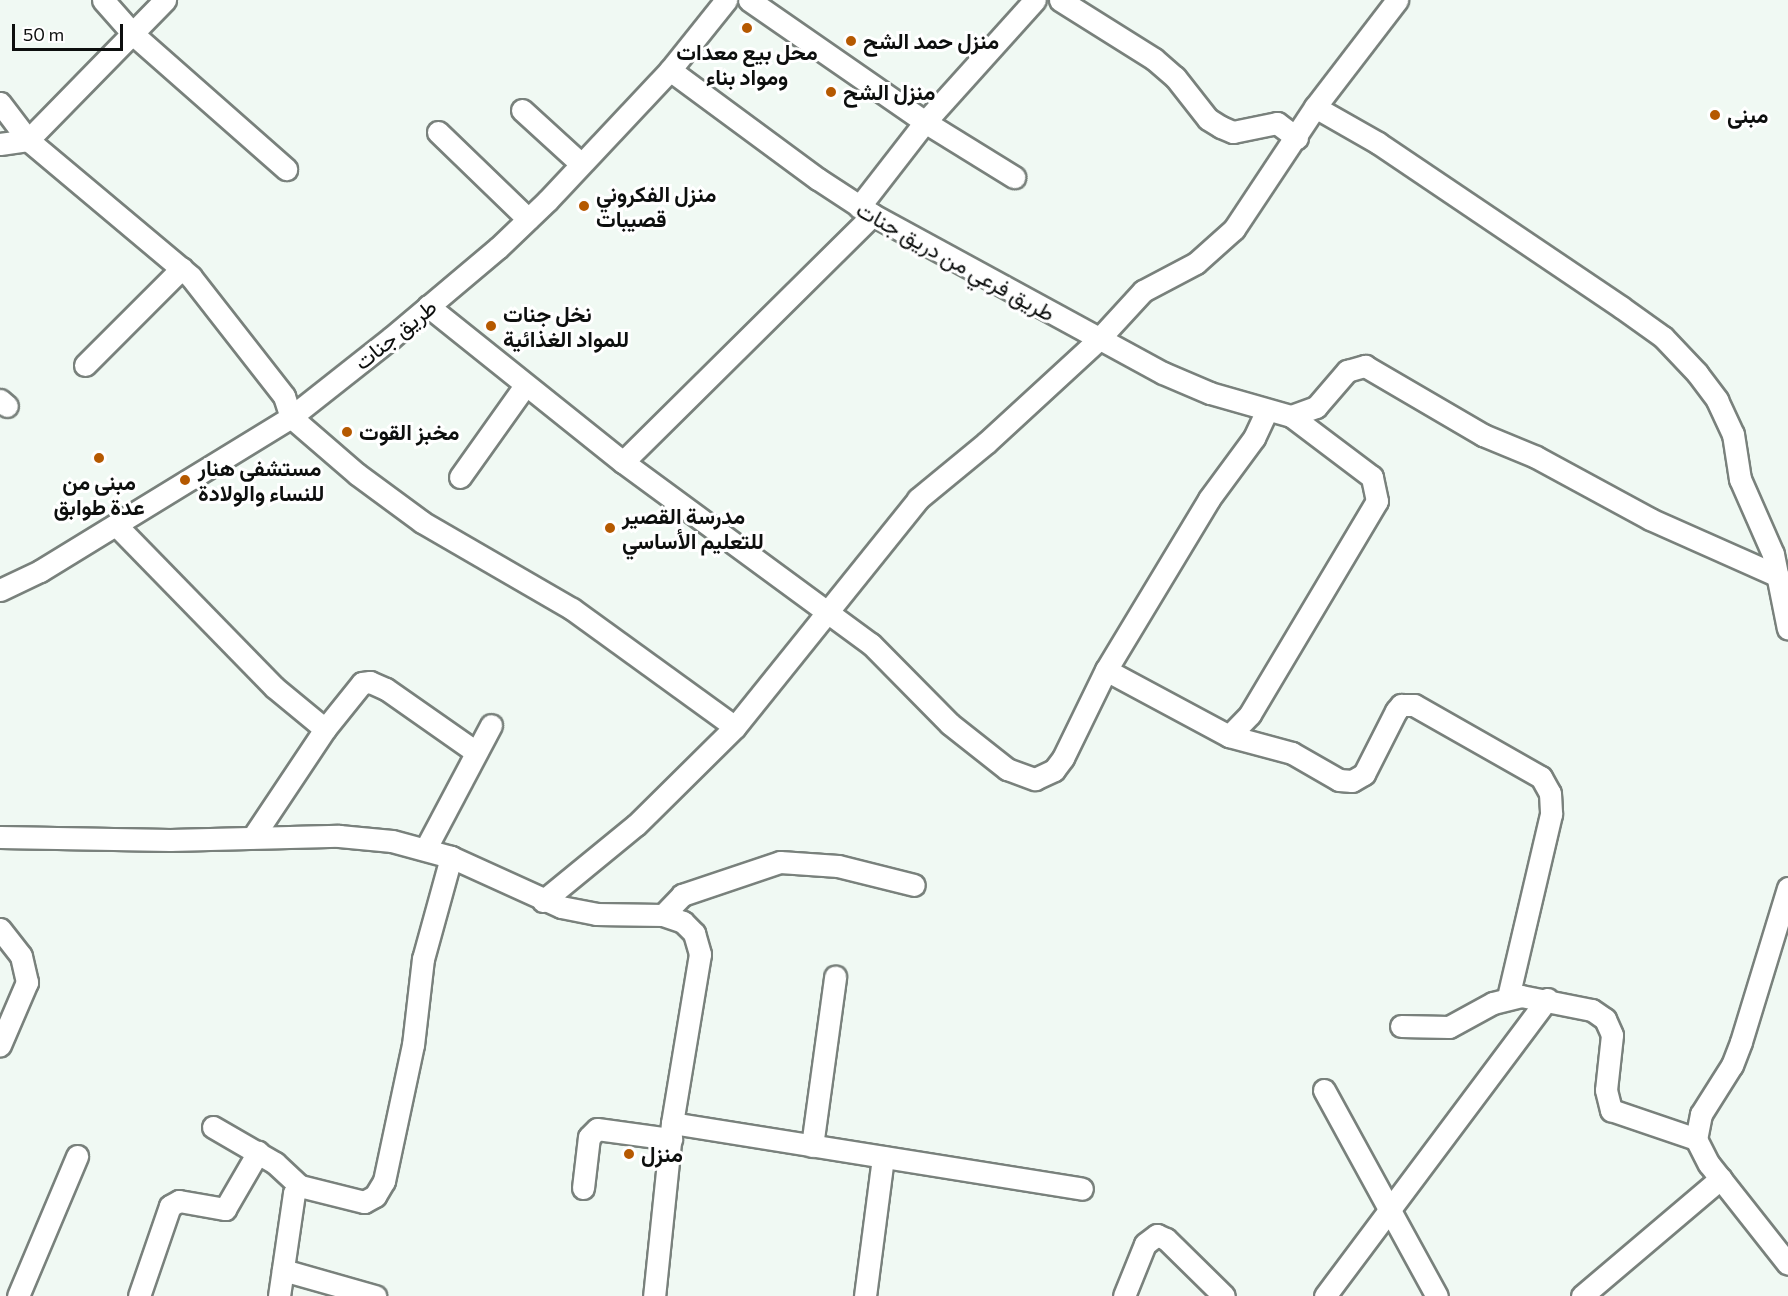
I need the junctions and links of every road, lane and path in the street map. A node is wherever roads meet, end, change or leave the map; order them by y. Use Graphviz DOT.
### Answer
graph roads {
  1 [pos="103,0"];
  2 [pos="165,0"];
  3 [pos="726,0"];
  4 [pos="749,0"];
  5 [pos="1035,0"];
  6 [pos="1060,0"];
  7 [pos="1397,0"];
  8 [pos="134,35"];
  9 [pos="670,70"];
  10 [pos="0,103"];
  11 [pos="1315,107"];
  12 [pos="522,110"];
  13 [pos="925,122"];
  14 [pos="438,132"];
  15 [pos="1297,138"];
  16 [pos="28,140"];
  17 [pos="0,144"];
  18 [pos="580,163"];
  19 [pos="286,170"];
  20 [pos="1014,177"];
  21 [pos="866,211"];
  22 [pos="528,219"];
  23 [pos="182,268"];
  24 [pos="428,306"];
  25 [pos="1098,340"];
  26 [pos="86,364"];
  27 [pos="524,387"];
  28 [pos="1266,412"];
  29 [pos="1291,416"];
  30 [pos="291,417"];
  31 [pos="623,462"];
  32 [pos="460,477"];
  33 [pos="116,525"];
  34 [pos="1778,576"];
  35 [pos="0,590"];
  36 [pos="827,611"];
  37 [pos="1788,629"];
  38 [pos="1106,670"];
  39 [pos="491,725"];
  40 [pos="735,727"];
  41 [pos="325,729"];
  42 [pos="1229,736"];
  43 [pos="476,752"];
  44 [pos="0,837"];
  45 [pos="253,837"];
  46 [pos="426,848"];
  47 [pos="452,857"];
  48 [pos="914,885"];
  49 [pos="1788,888"];
  50 [pos="543,901"];
  51 [pos="663,915"];
  52 [pos="0,929"];
  53 [pos="835,977"];
  54 [pos="1508,998"];
  55 [pos="1547,999"];
  56 [pos="1401,1026"];
  57 [pos="0,1045"];
  58 [pos="1324,1090"];
  59 [pos="213,1127"];
  60 [pos="671,1131"];
  61 [pos="1696,1139"];
  62 [pos="812,1146"];
  63 [pos="258,1152"];
  64 [pos="78,1156"];
  65 [pos="883,1157"];
  66 [pos="1721,1178"];
  67 [pos="300,1186"];
  68 [pos="583,1188"];
  69 [pos="1082,1189"];
  70 [pos="1390,1211"];
  71 [pos="1788,1264"];
  72 [pos="283,1270"];
  73 [pos="18,1296"];
  74 [pos="139,1296"];
  75 [pos="279,1296"];
  76 [pos="375,1296"];
  77 [pos="654,1296"];
  78 [pos="865,1296"];
  79 [pos="1124,1296"];
  80 [pos="1224,1296"];
  81 [pos="1325,1296"];
  82 [pos="1437,1296"];
  83 [pos="1582,1296"];
  1 -- 8 [label="street"];
  2 -- 8 [label="street"];
  3 -- 9 [label="street, طريق جنات"];
  4 -- 13 [label="street"];
  5 -- 13 [label="street"];
  6 -- 15 [label="street"];
  7 -- 11 [label="street"];
  8 -- 16 [label="street"];
  8 -- 19 [label="street"];
  9 -- 18 [label="street, طريق جنات"];
  9 -- 21 [label="street, طريق فرعي من دريق جنات"];
  10 -- 16 [label="street"];
  11 -- 15 [label="street"];
  11 -- 34 [label="street"];
  12 -- 18 [label="street"];
  13 -- 20 [label="street"];
  13 -- 21 [label="street"];
  14 -- 22 [label="street"];
  15 -- 25 [label="street"];
  16 -- 17 [label="street"];
  16 -- 23 [label="street"];
  18 -- 22 [label="street, طريق جنات"];
  21 -- 25 [label="street, طريق فرعي من دريق جنات"];
  21 -- 31 [label="street"];
  22 -- 24 [label="street, طريق جنات"];
  23 -- 26 [label="street"];
  23 -- 30 [label="street"];
  24 -- 27 [label="street"];
  24 -- 30 [label="street, طريق جنات"];
  25 -- 28 [label="street, طريق فرعي من دريق جنات"];
  25 -- 36 [label="street"];
  27 -- 31 [label="street"];
  27 -- 32 [label="street"];
  28 -- 29 [label="street, طريق فرعي من دريق جنات"];
  28 -- 38 [label="street"];
  29 -- 34 [label="street"];
  29 -- 42 [label="street"];
  30 -- 33 [label="street, طريق جنات"];
  30 -- 40 [label="street"];
  31 -- 36 [label="street"];
  33 -- 35 [label="street, طريق جنات"];
  33 -- 41 [label="street"];
  34 -- 37 [label="street"];
  36 -- 38 [label="street"];
  36 -- 40 [label="street"];
  38 -- 42 [label="street"];
  39 -- 43 [label="street"];
  40 -- 50 [label="street"];
  41 -- 43 [label="street"];
  41 -- 45 [label="street"];
  42 -- 54 [label="street"];
  43 -- 46 [label="street"];
  44 -- 45 [label="street"];
  45 -- 46 [label="street"];
  46 -- 47 [label="street"];
  47 -- 50 [label="street"];
  47 -- 67 [label="street"];
  48 -- 51 [label="street"];
  49 -- 61 [label="street"];
  50 -- 51 [label="street"];
  51 -- 60 [label="street"];
  52 -- 57 [label="street"];
  53 -- 62 [label="street"];
  54 -- 55 [label="street"];
  54 -- 56 [label="street"];
  55 -- 61 [label="street"];
  55 -- 70 [label="street"];
  58 -- 70 [label="street"];
  59 -- 63 [label="street"];
  60 -- 62 [label="street"];
  60 -- 68 [label="street"];
  60 -- 77 [label="street"];
  61 -- 66 [label="street"];
  62 -- 65 [label="street"];
  63 -- 67 [label="street"];
  63 -- 74 [label="street"];
  64 -- 73 [label="street"];
  65 -- 69 [label="street"];
  65 -- 78 [label="street"];
  66 -- 71 [label="street"];
  66 -- 83 [label="street"];
  67 -- 72 [label="street"];
  70 -- 81 [label="street"];
  70 -- 82 [label="street"];
  72 -- 75 [label="street"];
  72 -- 76 [label="street"];
  79 -- 80 [label="street"];
}
